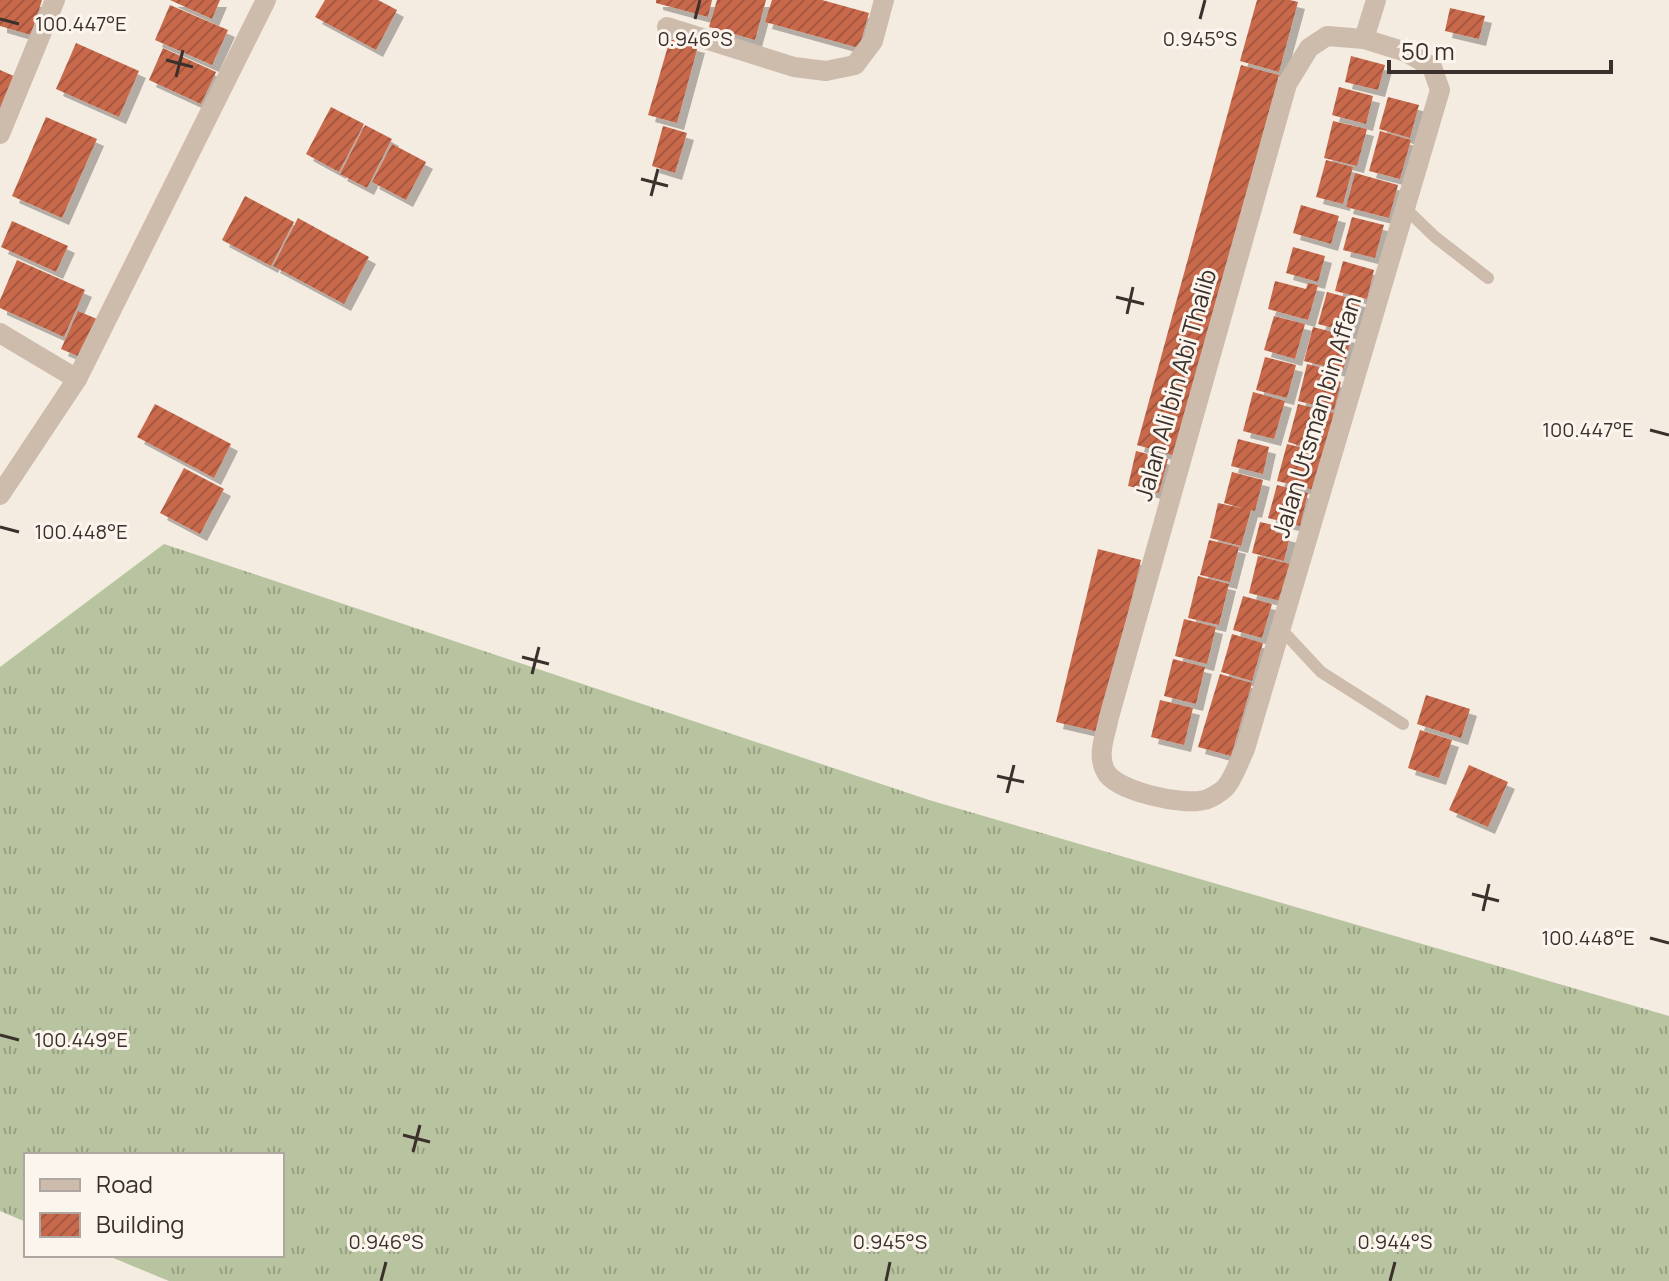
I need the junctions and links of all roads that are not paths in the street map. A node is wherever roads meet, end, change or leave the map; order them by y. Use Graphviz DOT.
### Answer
graph roads {
  1 [pos="55,0"];
  2 [pos="266,0"];
  3 [pos="884,0"];
  4 [pos="1376,0"];
  5 [pos="667,27"];
  6 [pos="1364,39"];
  7 [pos="0,134"];
  8 [pos="1406,209"];
  9 [pos="1488,278"];
  10 [pos="0,333"];
  11 [pos="77,379"];
  12 [pos="0,495"];
  13 [pos="1281,629"];
  14 [pos="1403,724"];
  15 [pos="1127,787"];
  1 -- 7 [label="street"];
  2 -- 11 [label="street"];
  3 -- 5 [label="street"];
  4 -- 6 [label="street"];
  6 -- 8 [label="street, Jalan Utsman bin Affan"];
  6 -- 15 [label="street, Jalan Ali bin Abi Thalib"];
  8 -- 9 [label="lane"];
  8 -- 13 [label="street, Jalan Utsman bin Affan"];
  10 -- 11 [label="street"];
  11 -- 12 [label="street"];
  13 -- 14 [label="lane"];
  13 -- 15 [label="street, Jalan Utsman bin Affan"];
}
